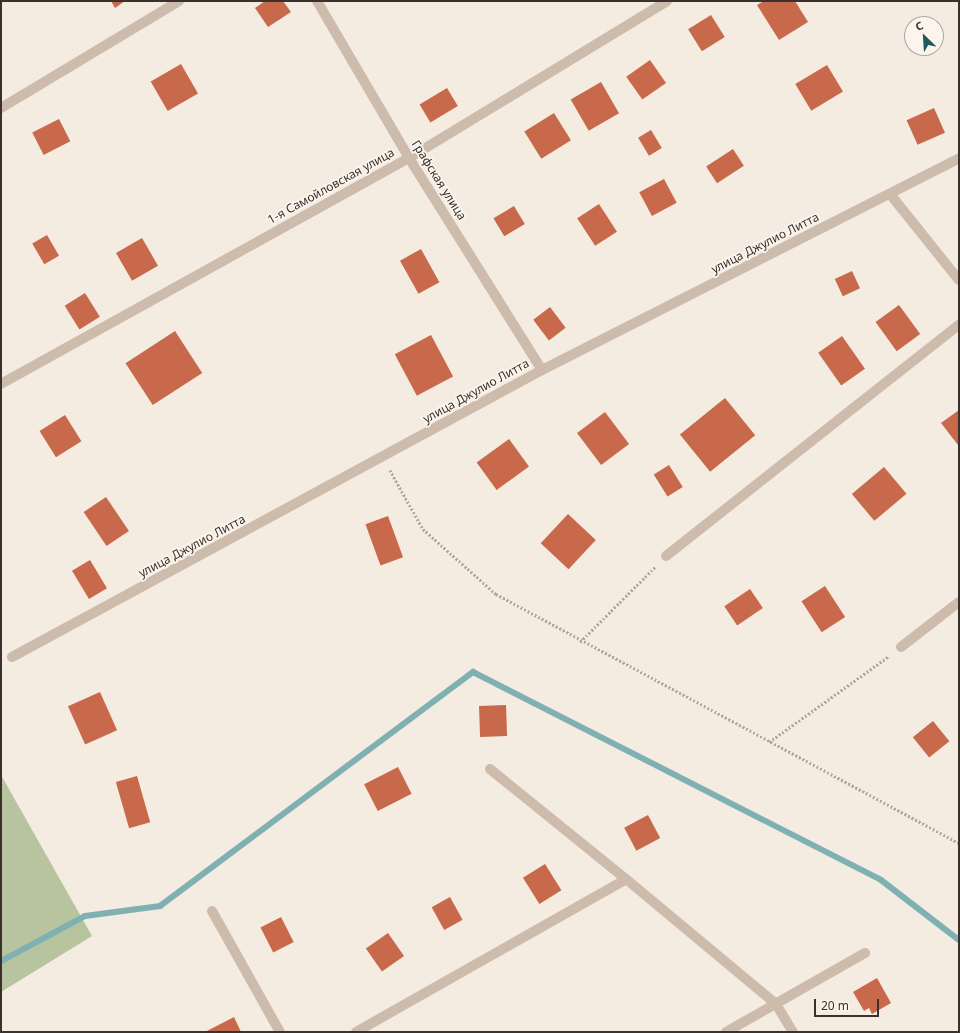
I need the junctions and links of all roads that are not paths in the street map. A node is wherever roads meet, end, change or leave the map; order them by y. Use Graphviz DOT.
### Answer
graph roads {
  1 [pos="179,1"];
  2 [pos="317,1"];
  3 [pos="667,1"];
  4 [pos="1,108"];
  5 [pos="409,158"];
  6 [pos="959,158"];
  7 [pos="890,194"];
  8 [pos="959,280"];
  9 [pos="959,325"];
  10 [pos="542,370"];
  11 [pos="1,384"];
  12 [pos="666,556"];
  13 [pos="959,602"];
  14 [pos="901,647"];
  15 [pos="12,657"];
  16 [pos="490,769"];
  17 [pos="626,879"];
  18 [pos="212,912"];
  19 [pos="865,953"];
  20 [pos="776,1004"];
  21 [pos="280,1032"];
  22 [pos="356,1032"];
  23 [pos="726,1032"];
  24 [pos="793,1032"];
  1 -- 4 [label="street"];
  2 -- 5 [label="street, Графская улица"];
  3 -- 5 [label="street, 1-я Самойловская улица"];
  5 -- 10 [label="street, Графская улица"];
  5 -- 11 [label="street, 1-я Самойловская улица"];
  6 -- 7 [label="street, улица Джулио Литта"];
  7 -- 8 [label="street"];
  7 -- 10 [label="street, улица Джулио Литта"];
  9 -- 12 [label="street"];
  10 -- 15 [label="street, улица Джулио Литта"];
  13 -- 14 [label="street"];
  16 -- 17 [label="street"];
  17 -- 20 [label="street"];
  17 -- 22 [label="street"];
  18 -- 21 [label="street"];
  19 -- 20 [label="street"];
  20 -- 23 [label="street"];
  20 -- 24 [label="street"];
}
